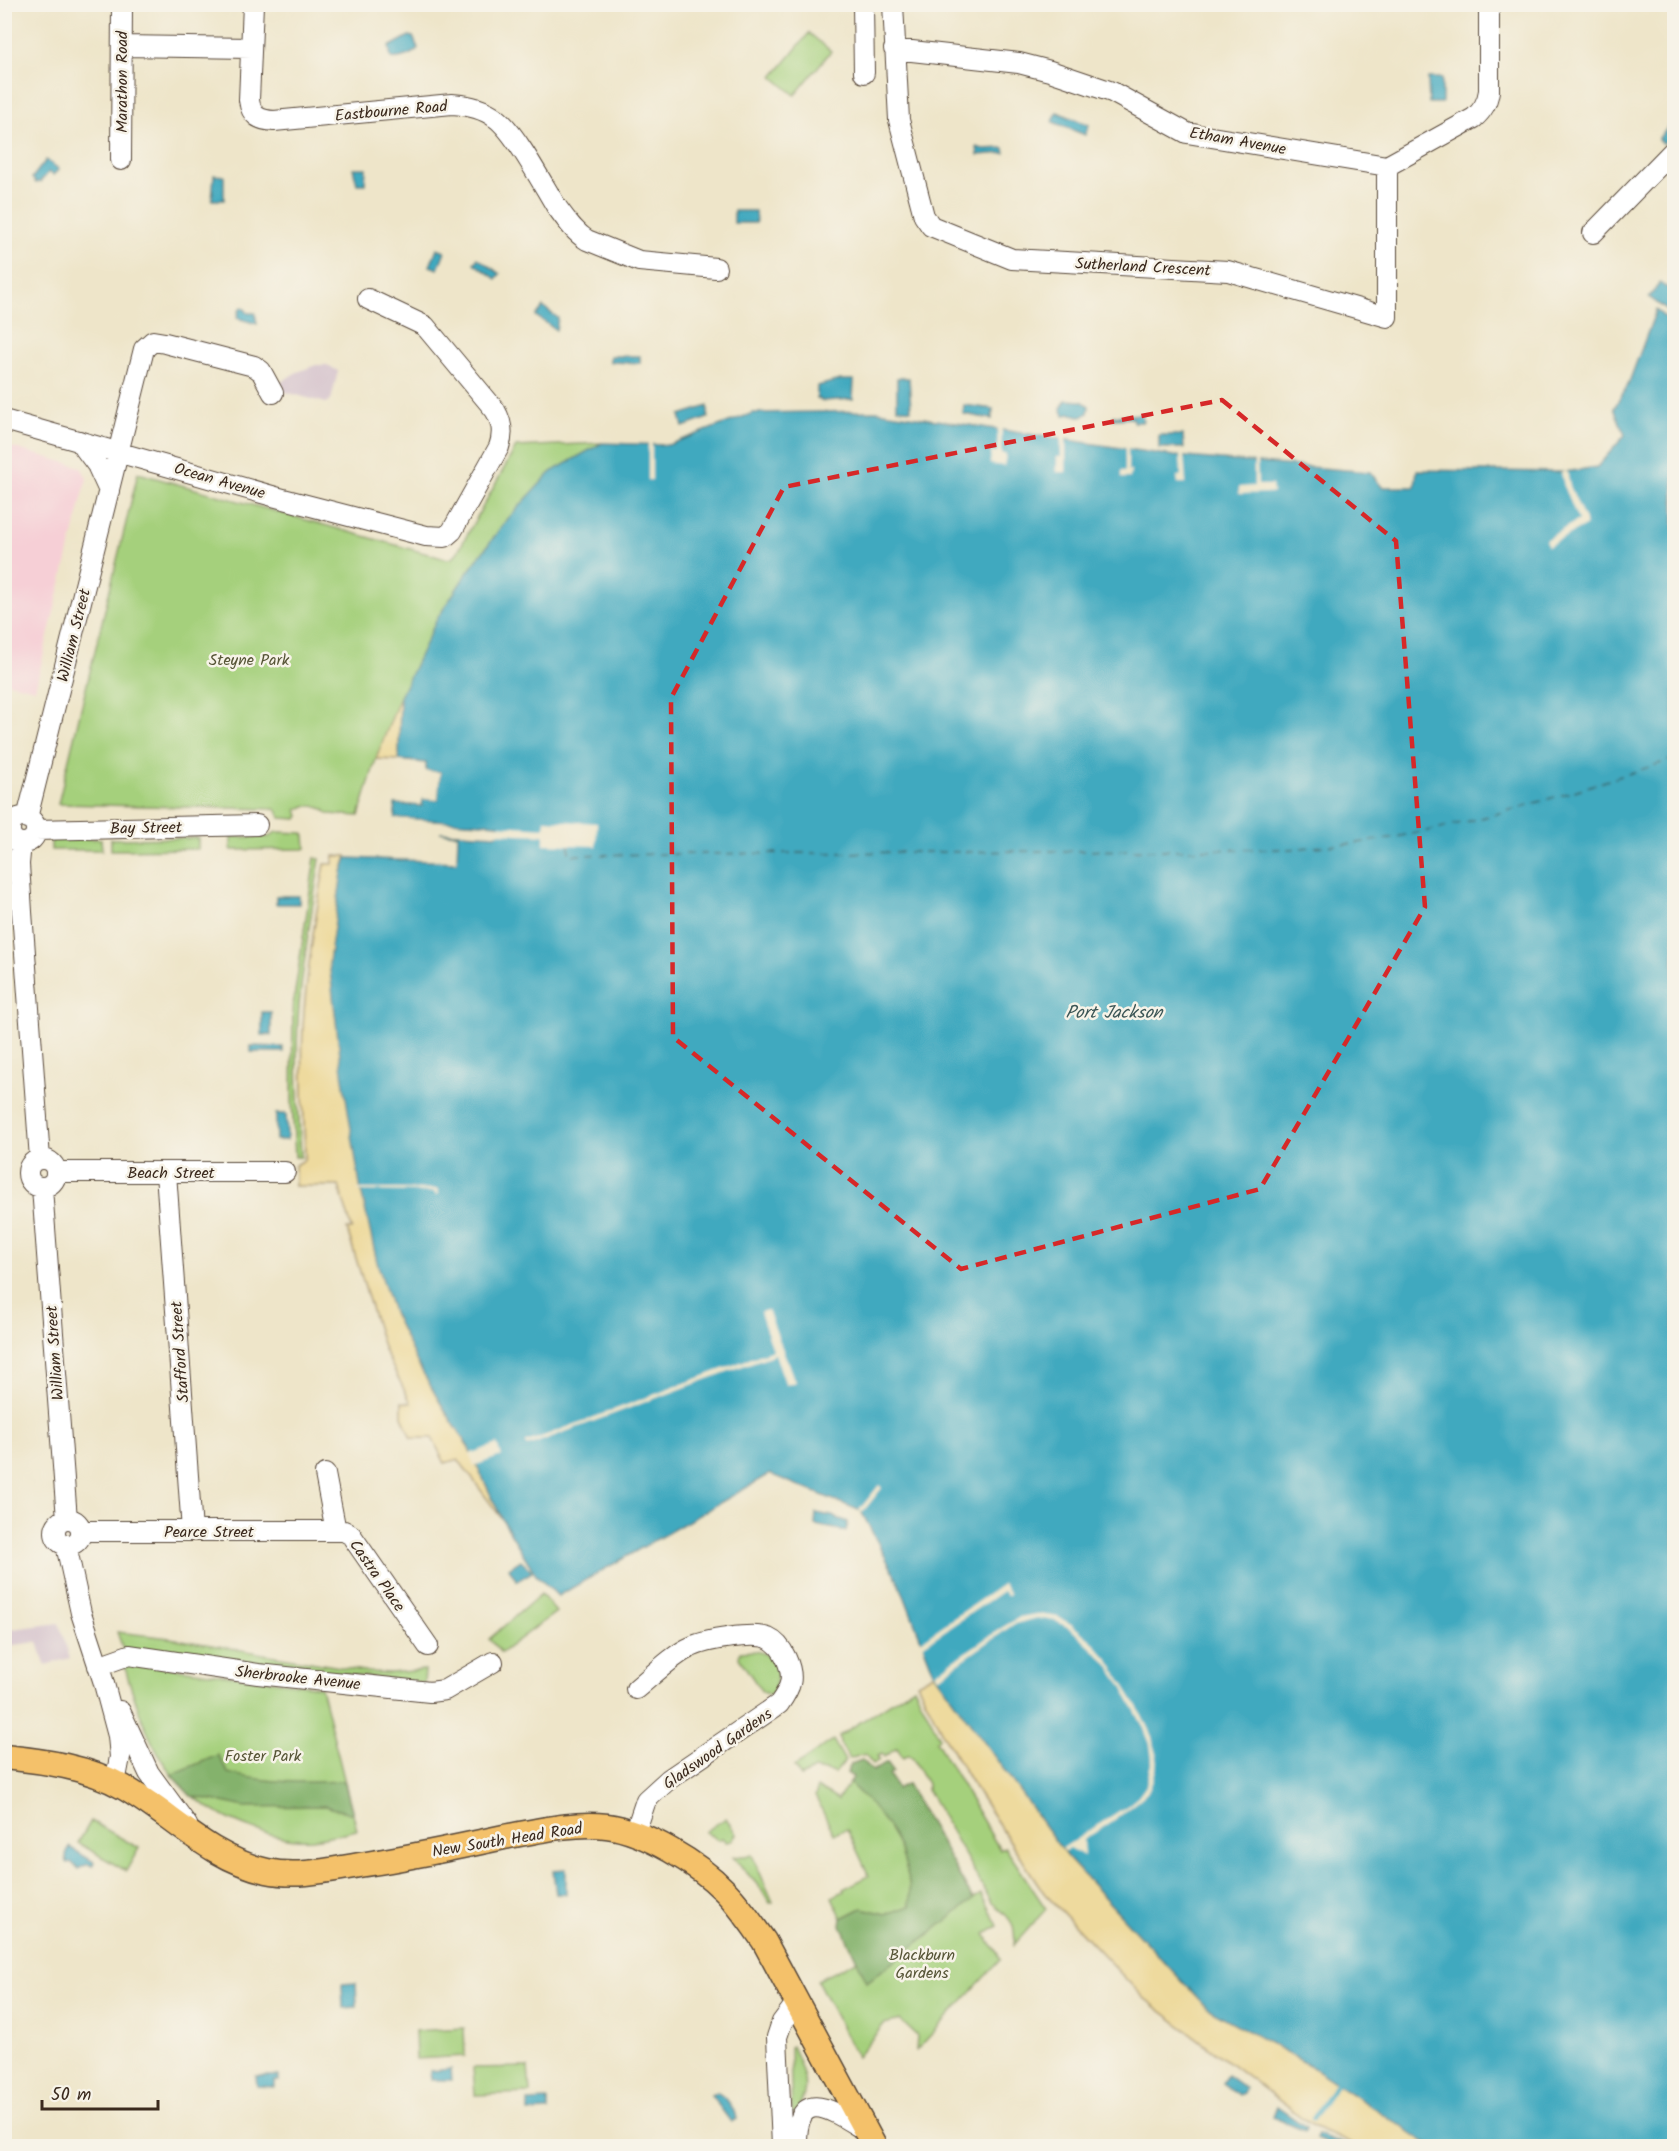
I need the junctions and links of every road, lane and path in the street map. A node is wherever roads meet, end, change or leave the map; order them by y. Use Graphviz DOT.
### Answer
graph roads {
  1 [pos="122,4"];
  2 [pos="253,4"];
  3 [pos="863,4"];
  4 [pos="893,4"];
  5 [pos="1489,4"];
  6 [pos="122,46"];
  7 [pos="250,48"];
  8 [pos="894,49"];
  9 [pos="864,73"];
  10 [pos="1674,150"];
  11 [pos="121,160"];
  12 [pos="1387,166"];
  13 [pos="1593,233"];
  14 [pos="716,268"];
  15 [pos="368,299"];
  16 [pos="273,393"];
  17 [pos="4,420"];
  18 [pos="79,441"];
  19 [pos="119,452"];
  20 [pos="109,491"];
  21 [pos="31,824"];
  22 [pos="257,825"];
  23 [pos="12,836"];
  24 [pos="40,1159"];
  25 [pos="57,1172"];
  26 [pos="285,1172"];
  27 [pos="166,1173"];
  28 [pos="42,1188"];
  29 [pos="325,1474"];
  30 [pos="74,1525"];
  31 [pos="192,1531"];
  32 [pos="336,1531"];
  33 [pos="428,1646"];
  34 [pos="493,1662"];
  35 [pos="101,1673"];
  36 [pos="636,1689"];
  37 [pos="4,1757"];
  38 [pos="115,1783"];
  39 [pos="635,1833"];
  40 [pos="198,1839"];
  41 [pos="797,2002"];
  42 [pos="870,2139"];
  43 [pos="782,2146"];
  44 [pos="797,2146"];
  1 -- 6 [label="street, Marathon Road"];
  2 -- 7 [label="street, Eastbourne Road"];
  3 -- 9 [label="street"];
  4 -- 8 [label="street"];
  5 -- 12 [label="street"];
  6 -- 7 [label="street"];
  6 -- 11 [label="street, Marathon Road"];
  7 -- 14 [label="street, Eastbourne Road"];
  8 -- 12 [label="street, Etham Avenue"];
  8 -- 12 [label="street, Sutherland Crescent"];
  10 -- 13 [label="street"];
  15 -- 19 [label="street, Ocean Avenue"];
  16 -- 19 [label="street, William Street"];
  17 -- 18 [label="street, Ocean Avenue"];
  18 -- 19 [label="street, Ocean Avenue"];
  18 -- 20 [label="street"];
  19 -- 20 [label="street, William Street"];
  20 -- 21 [label="street, William Street"];
  21 -- 22 [label="street, Bay Street"];
  21 -- 23 [label="street"];
  23 -- 24 [label="street"];
  24 -- 25 [label="street"];
  24 -- 28 [label="street"];
  25 -- 27 [label="street, Beach Street"];
  25 -- 28 [label="street"];
  26 -- 27 [label="street, Beach Street"];
  27 -- 31 [label="street, Stafford Street"];
  28 -- 30 [label="street, William Street"];
  29 -- 32 [label="street, Castra Place"];
  30 -- 31 [label="street, Pearce Street"];
  30 -- 35 [label="street"];
  31 -- 32 [label="street, Pearce Street"];
  32 -- 33 [label="street, Castra Place"];
  34 -- 35 [label="street, Sherbrooke Avenue"];
  35 -- 38 [label="street"];
  35 -- 40 [label="street"];
  36 -- 39 [label="street, Gladswood Gardens"];
  37 -- 38 [label="main road, New South Head Road"];
  38 -- 40 [label="main road, New South Head Road"];
  39 -- 40 [label="main road, New South Head Road"];
  39 -- 41 [label="main road, New South Head Road"];
  41 -- 42 [label="main road, New South Head Road"];
  41 -- 43 [label="street"];
  42 -- 44 [label="street"];
}
